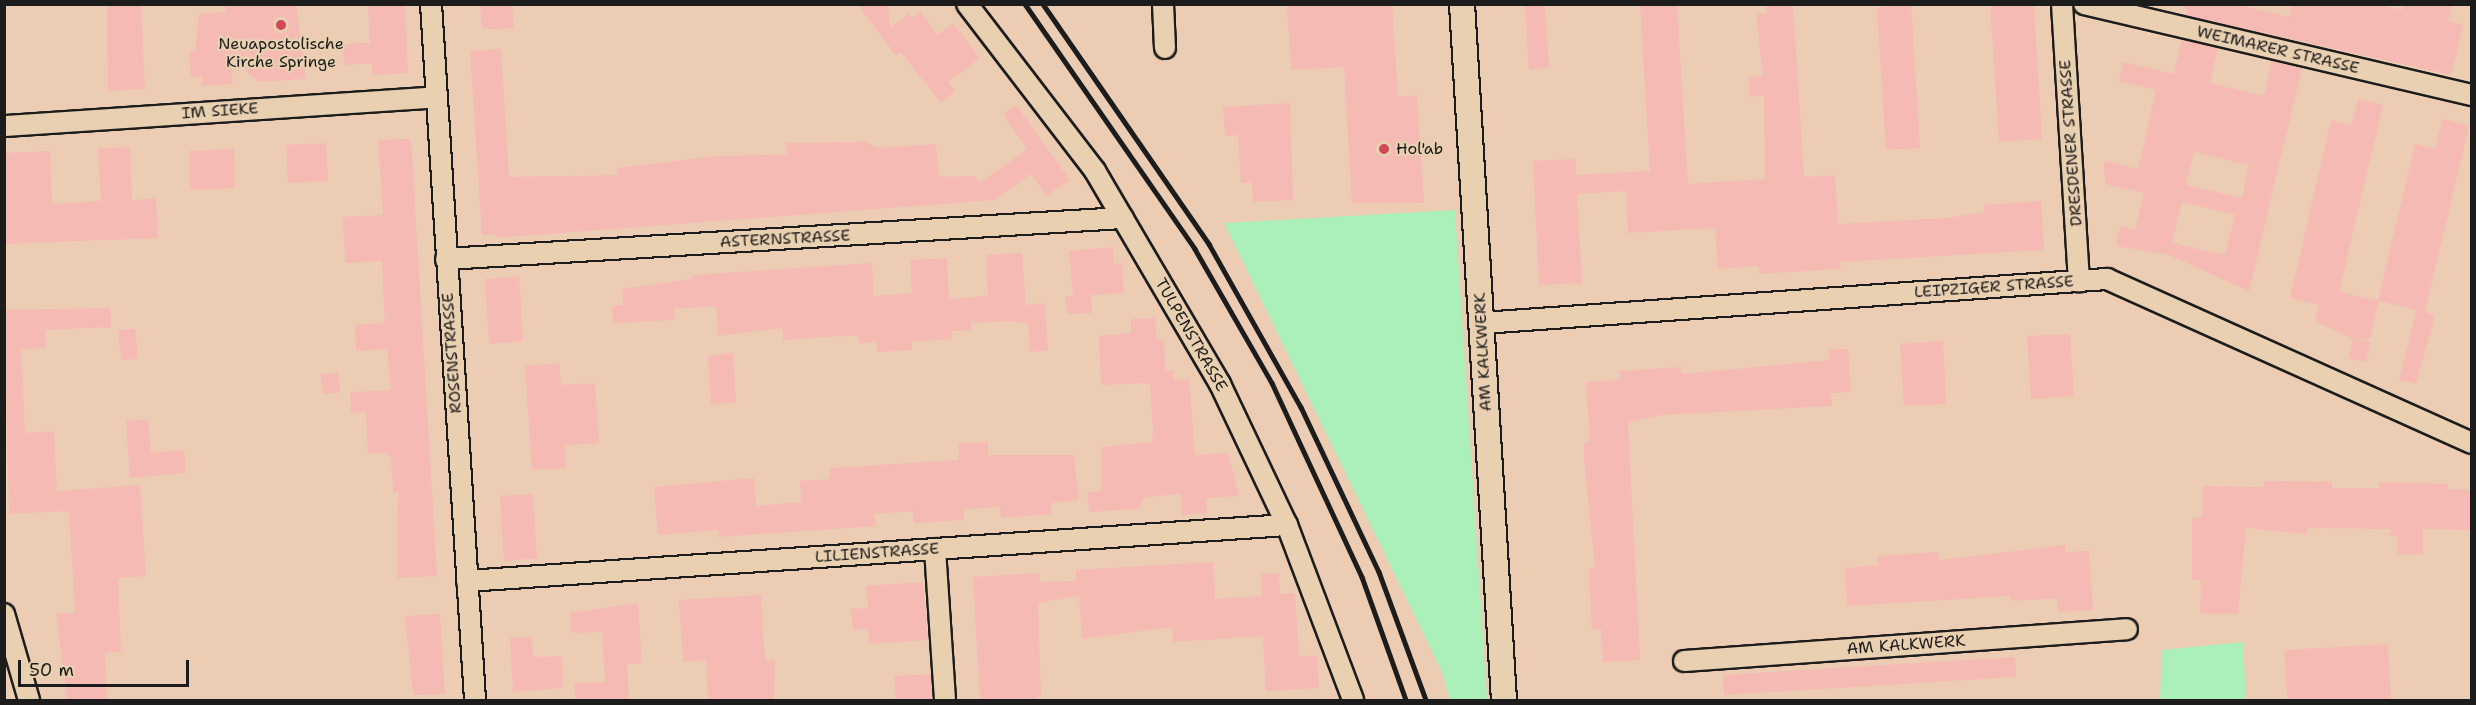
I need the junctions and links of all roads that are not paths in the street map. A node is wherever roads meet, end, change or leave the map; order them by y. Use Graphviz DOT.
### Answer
graph roads {
  1 [pos="431,4"];
  2 [pos="967,4"];
  3 [pos="1163,4"];
  4 [pos="1462,4"];
  5 [pos="2062,4"];
  6 [pos="2084,4"];
  7 [pos="1165,48"];
  8 [pos="2472,95"];
  9 [pos="435,96"];
  10 [pos="4,126"];
  11 [pos="1123,218"];
  12 [pos="446,259"];
  13 [pos="2079,281"];
  14 [pos="1482,323"];
  15 [pos="2472,442"];
  16 [pos="1287,525"];
  17 [pos="935,549"];
  18 [pos="467,581"];
  19 [pos="4,615"];
  20 [pos="2127,629"];
  21 [pos="1684,661"];
  22 [pos="29,700"];
  23 [pos="475,700"];
  24 [pos="945,700"];
  25 [pos="1353,700"];
  26 [pos="1504,700"];
  1 -- 9 [label="street, ROSENSTRASSE"];
  2 -- 11 [label="street, TULPENSTRASSE"];
  3 -- 7 [label="street"];
  4 -- 14 [label="street, AM KALKWERK"];
  5 -- 13 [label="street, DRESDENER STRASSE"];
  6 -- 8 [label="street, WEIMARER STRASSE"];
  9 -- 10 [label="street, IM SIEKE"];
  9 -- 12 [label="street, ROSENSTRASSE"];
  11 -- 12 [label="street, ASTERNSTRASSE"];
  11 -- 16 [label="street, TULPENSTRASSE"];
  12 -- 18 [label="street, ROSENSTRASSE"];
  13 -- 14 [label="street, LEIPZIGER STRASSE"];
  13 -- 15 [label="street, LEIPZIGER STRASSE"];
  14 -- 26 [label="street, AM KALKWERK"];
  16 -- 17 [label="street, LILIENSTRASSE"];
  16 -- 25 [label="street, TULPENSTRASSE"];
  17 -- 18 [label="street, LILIENSTRASSE"];
  17 -- 24 [label="street"];
  18 -- 23 [label="street, ROSENSTRASSE"];
  19 -- 22 [label="street"];
  20 -- 21 [label="street, AM KALKWERK"];
}
